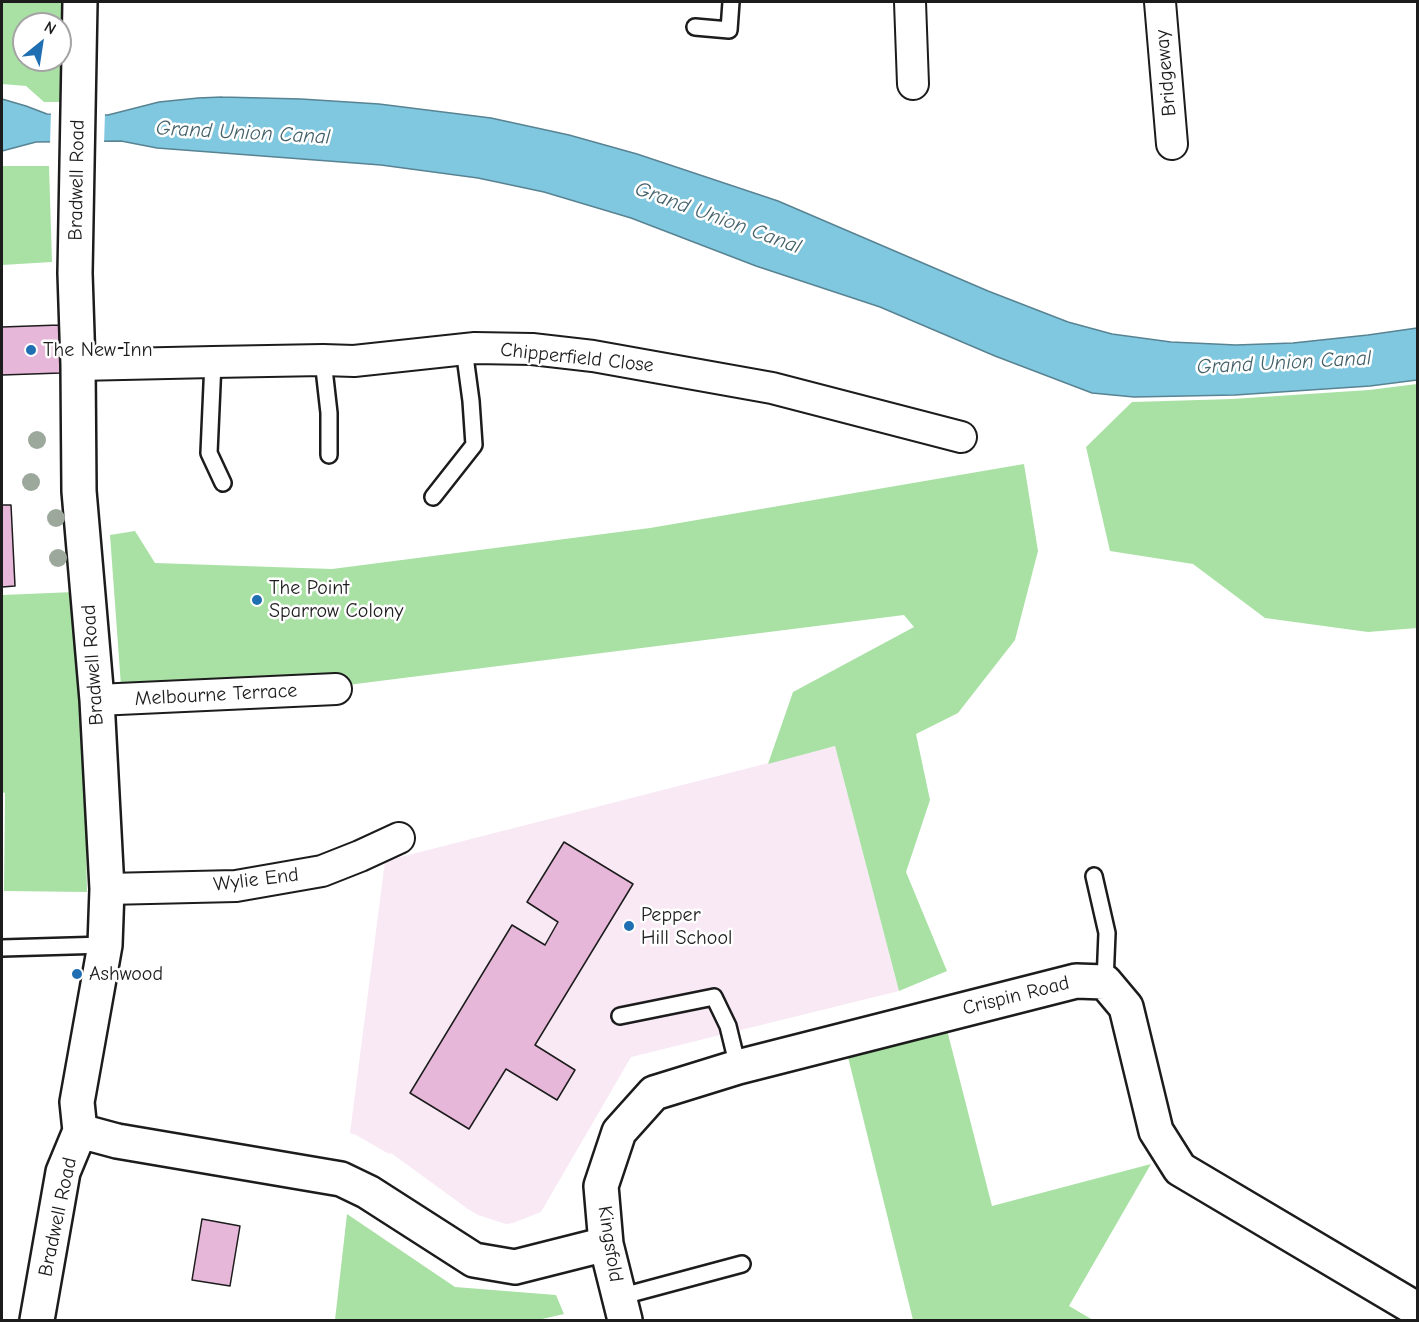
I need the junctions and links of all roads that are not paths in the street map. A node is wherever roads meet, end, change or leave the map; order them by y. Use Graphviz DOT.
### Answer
graph roads {
  1 [pos="80,2"];
  2 [pos="731,2"];
  3 [pos="910,2"];
  4 [pos="1160,2"];
  5 [pos="695,27"];
  6 [pos="913,84"];
  7 [pos="1172,144"];
  8 [pos="464,349"];
  9 [pos="323,360"];
  10 [pos="213,362"];
  11 [pos="78,365"];
  12 [pos="961,437"];
  13 [pos="329,455"];
  14 [pos="223,483"];
  15 [pos="433,497"];
  16 [pos="96,685"];
  17 [pos="336,689"];
  18 [pos="399,838"];
  19 [pos="1094,876"];
  20 [pos="107,889"];
  21 [pos="105,945"];
  22 [pos="2,948"];
  23 [pos="1106,982"];
  24 [pos="620,1016"];
  25 [pos="738,1067"];
  26 [pos="80,1131"];
  27 [pos="619,1132"];
  28 [pos="606,1244"];
  29 [pos="742,1264"];
  30 [pos="622,1309"];
  31 [pos="1418,1310"];
  32 [pos="37,1320"];
  1 -- 11 [label="street, Bradwell Road"];
  2 -- 5 [label="lane"];
  3 -- 6 [label="street"];
  4 -- 7 [label="street, Bridgeway"];
  8 -- 9 [label="street, Chipperfield Close"];
  8 -- 12 [label="street, Chipperfield Close"];
  8 -- 15 [label="lane"];
  9 -- 10 [label="street, Chipperfield Close"];
  9 -- 13 [label="lane"];
  10 -- 11 [label="street, Chipperfield Close"];
  10 -- 14 [label="lane"];
  11 -- 16 [label="street, Bradwell Road"];
  16 -- 17 [label="street, Melbourne Terrace"];
  16 -- 20 [label="street, Bradwell Road"];
  18 -- 20 [label="street, Wylie End"];
  19 -- 23 [label="lane"];
  20 -- 21 [label="street, Bradwell Road"];
  21 -- 22 [label="lane"];
  21 -- 26 [label="street, Bradwell Road"];
  23 -- 25 [label="street, Crispin Road"];
  23 -- 31 [label="street"];
  24 -- 25 [label="lane"];
  25 -- 27 [label="street, Crispin Road"];
  26 -- 28 [label="street"];
  26 -- 32 [label="street, Bradwell Road"];
  27 -- 28 [label="street, Kingsfold"];
  28 -- 30 [label="street, Kingsfold"];
  29 -- 30 [label="lane"];
}
